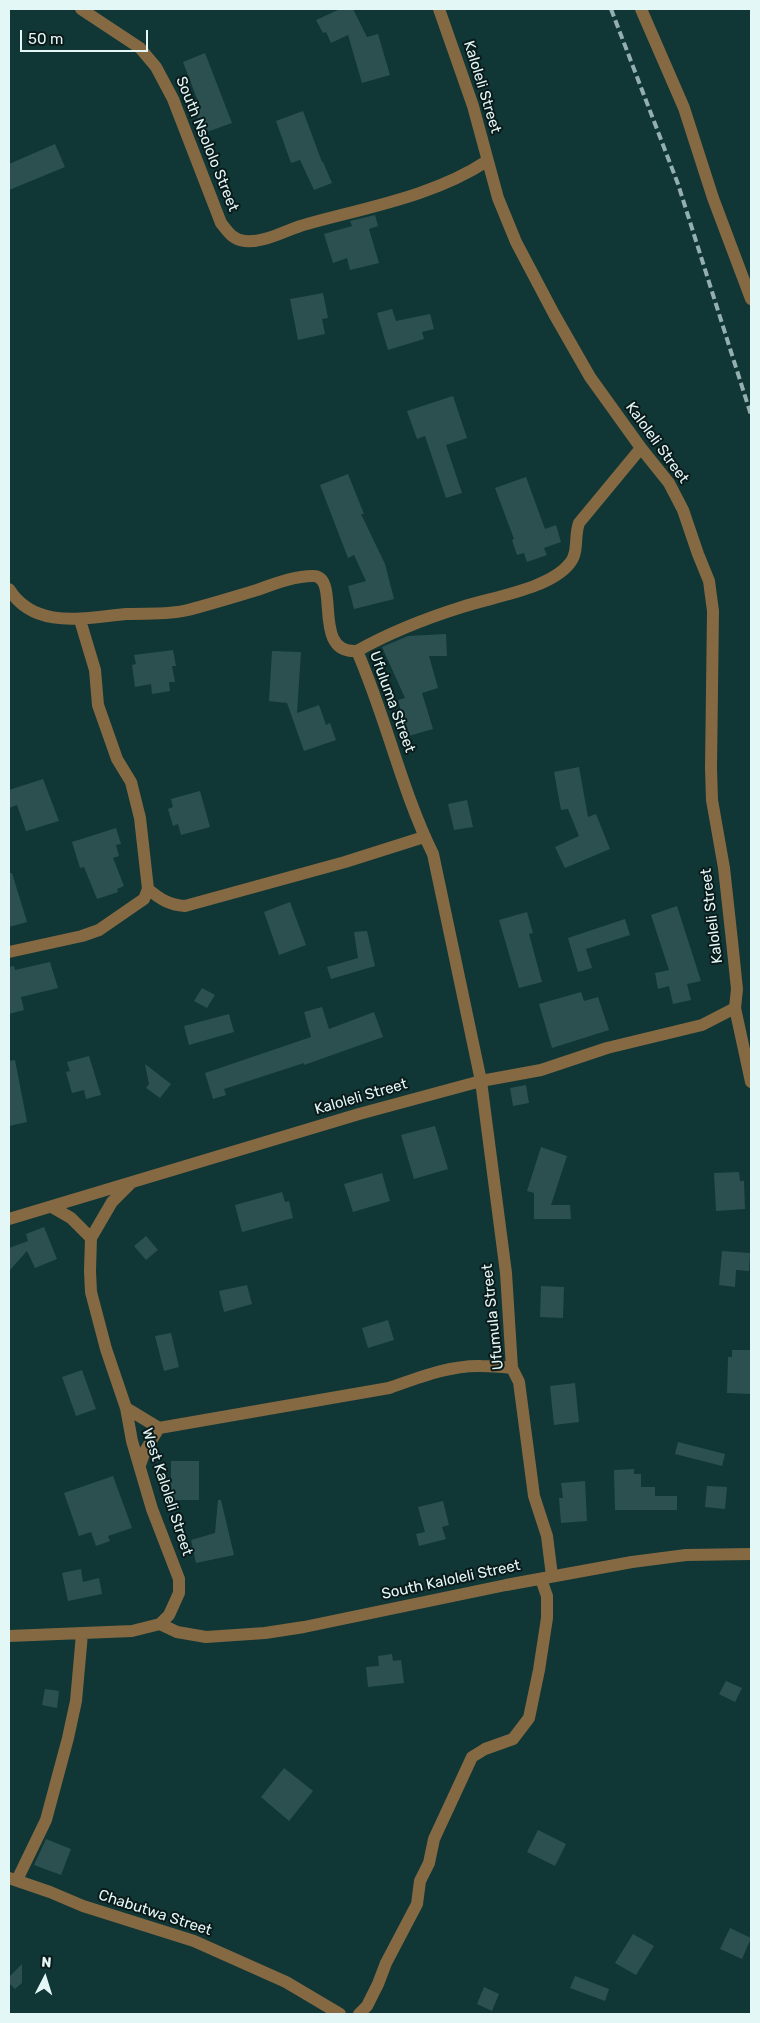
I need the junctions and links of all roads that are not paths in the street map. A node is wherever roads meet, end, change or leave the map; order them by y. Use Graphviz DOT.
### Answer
graph roads {
  1 [pos="81,9"];
  2 [pos="439,9"];
  3 [pos="641,9"];
  4 [pos="488,161"];
  5 [pos="751,299"];
  6 [pos="641,448"];
  7 [pos="9,589"];
  8 [pos="80,620"];
  9 [pos="356,651"];
  10 [pos="424,836"];
  11 [pos="148,889"];
  12 [pos="9,952"];
  13 [pos="735,1008"];
  14 [pos="481,1081"];
  15 [pos="751,1082"];
  16 [pos="131,1183"];
  17 [pos="52,1207"];
  18 [pos="9,1219"];
  19 [pos="91,1238"];
  20 [pos="512,1368"];
  21 [pos="126,1408"];
  22 [pos="159,1428"];
  23 [pos="140,1465"];
  24 [pos="751,1554"];
  25 [pos="546,1578"];
  26 [pos="160,1624"];
  27 [pos="82,1634"];
  28 [pos="9,1636"];
  29 [pos="13,1879"];
  30 [pos="340,2014"];
  31 [pos="359,2014"];
  1 -- 4 [label="street, South Nsololo Street"];
  2 -- 4 [label="street, Kaloleli Street"];
  3 -- 5 [label="street"];
  4 -- 6 [label="street, Kaloleli Street"];
  6 -- 9 [label="street"];
  6 -- 13 [label="street, Kaloleli Street"];
  7 -- 8 [label="street, Ufuluma Street"];
  8 -- 9 [label="street, Ufuluma Street"];
  8 -- 11 [label="street"];
  9 -- 10 [label="street, Ufuluma Street"];
  10 -- 11 [label="street"];
  10 -- 14 [label="street, Ufuluma Street"];
  11 -- 12 [label="street"];
  13 -- 14 [label="street, Kaloleli Street"];
  13 -- 15 [label="street"];
  14 -- 16 [label="street, Kaloleli Street"];
  14 -- 20 [label="street, Ufumula Street"];
  16 -- 17 [label="street, Kaloleli Street"];
  16 -- 19 [label="street"];
  17 -- 18 [label="street, Kaloleli Street"];
  17 -- 19 [label="street"];
  19 -- 21 [label="street, West Kaloleli Street"];
  20 -- 22 [label="street"];
  20 -- 25 [label="street, Ufumula Street"];
  21 -- 22 [label="street"];
  21 -- 23 [label="street, West Kaloleli Street"];
  22 -- 23 [label="street"];
  23 -- 26 [label="street, West Kaloleli Street"];
  24 -- 25 [label="street, South Kaloleli Street"];
  25 -- 26 [label="street, South Kaloleli Street"];
  25 -- 31 [label="street, Ufumula Street"];
  26 -- 27 [label="street"];
  27 -- 28 [label="street"];
  27 -- 29 [label="street"];
  29 -- 30 [label="street, Chabutwa Street"];
}
